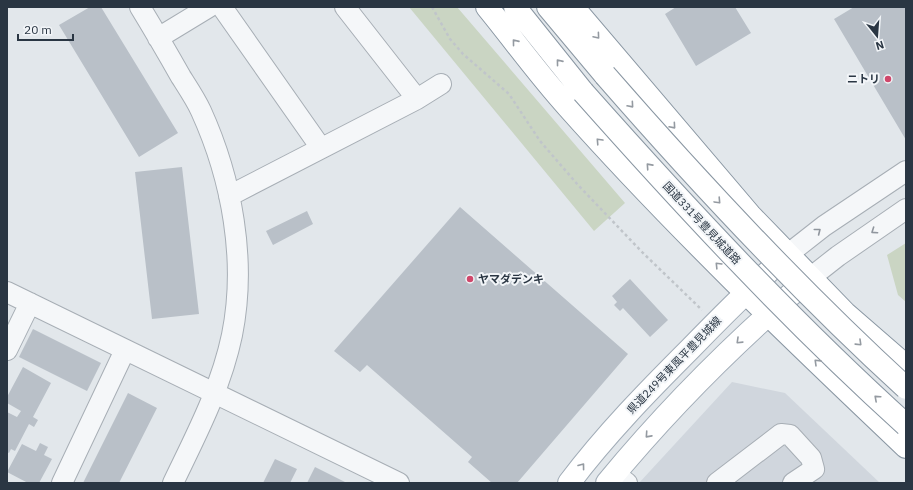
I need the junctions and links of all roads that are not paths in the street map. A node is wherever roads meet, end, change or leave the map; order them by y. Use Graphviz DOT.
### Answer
graph roads {
  1 [pos="140,7"];
  2 [pos="209,7"];
  3 [pos="222,7"];
  4 [pos="346,7"];
  5 [pos="487,7"];
  6 [pos="515,7"];
  7 [pos="548,7"];
  8 [pos="573,7"];
  9 [pos="158,38"];
  10 [pos="613,70"];
  11 [pos="441,84"];
  12 [pos="417,99"];
  13 [pos="321,148"];
  14 [pos="906,171"];
  15 [pos="229,196"];
  16 [pos="906,209"];
  17 [pos="788,255"];
  18 [pos="810,278"];
  19 [pos="7,292"];
  20 [pos="745,294"];
  21 [pos="30,303"];
  22 [pos="768,315"];
  23 [pos="7,350"];
  24 [pos="125,350"];
  25 [pos="906,366"];
  26 [pos="906,388"];
  27 [pos="215,393"];
  28 [pos="906,425"];
  29 [pos="906,447"];
  30 [pos="616,480"];
  31 [pos="62,483"];
  32 [pos="173,483"];
  33 [pos="399,483"];
  34 [pos="569,483"];
  35 [pos="717,483"];
  36 [pos="793,483"];
  1 -- 9 [label="street"];
  2 -- 9 [label="street"];
  3 -- 13 [label="street"];
  4 -- 12 [label="street"];
  20 -- 5 [label="main road, one-way"];
  28 -- 6 [label="main road, 国道331号豊見城道路, one-way, bridge"];
  7 -- 10 [label="main road"];
  8 -- 10 [label="main road, one-way"];
  9 -- 15 [label="street"];
  10 -- 17 [label="main road, one-way"];
  10 -- 26 [label="main road, one-way, bridge"];
  11 -- 12 [label="street"];
  12 -- 13 [label="street"];
  13 -- 15 [label="street"];
  17 -- 14 [label="street, one-way"];
  15 -- 27 [label="street"];
  16 -- 18 [label="street, one-way"];
  17 -- 18 [label="main road"];
  17 -- 20 [label="main road, 県道249号東風平豊見城線"];
  18 -- 22 [label="main road"];
  18 -- 25 [label="main road"];
  19 -- 21 [label="street"];
  20 -- 22 [label="main road"];
  34 -- 20 [label="main road, 県道249号東風平豊見城線, one-way"];
  21 -- 23 [label="street"];
  21 -- 24 [label="street"];
  29 -- 22 [label="main road, one-way"];
  22 -- 30 [label="main road, one-way"];
  24 -- 27 [label="street"];
  24 -- 31 [label="street"];
  27 -- 32 [label="street"];
  27 -- 33 [label="street"];
  35 -- 36 [label="street"];
}
